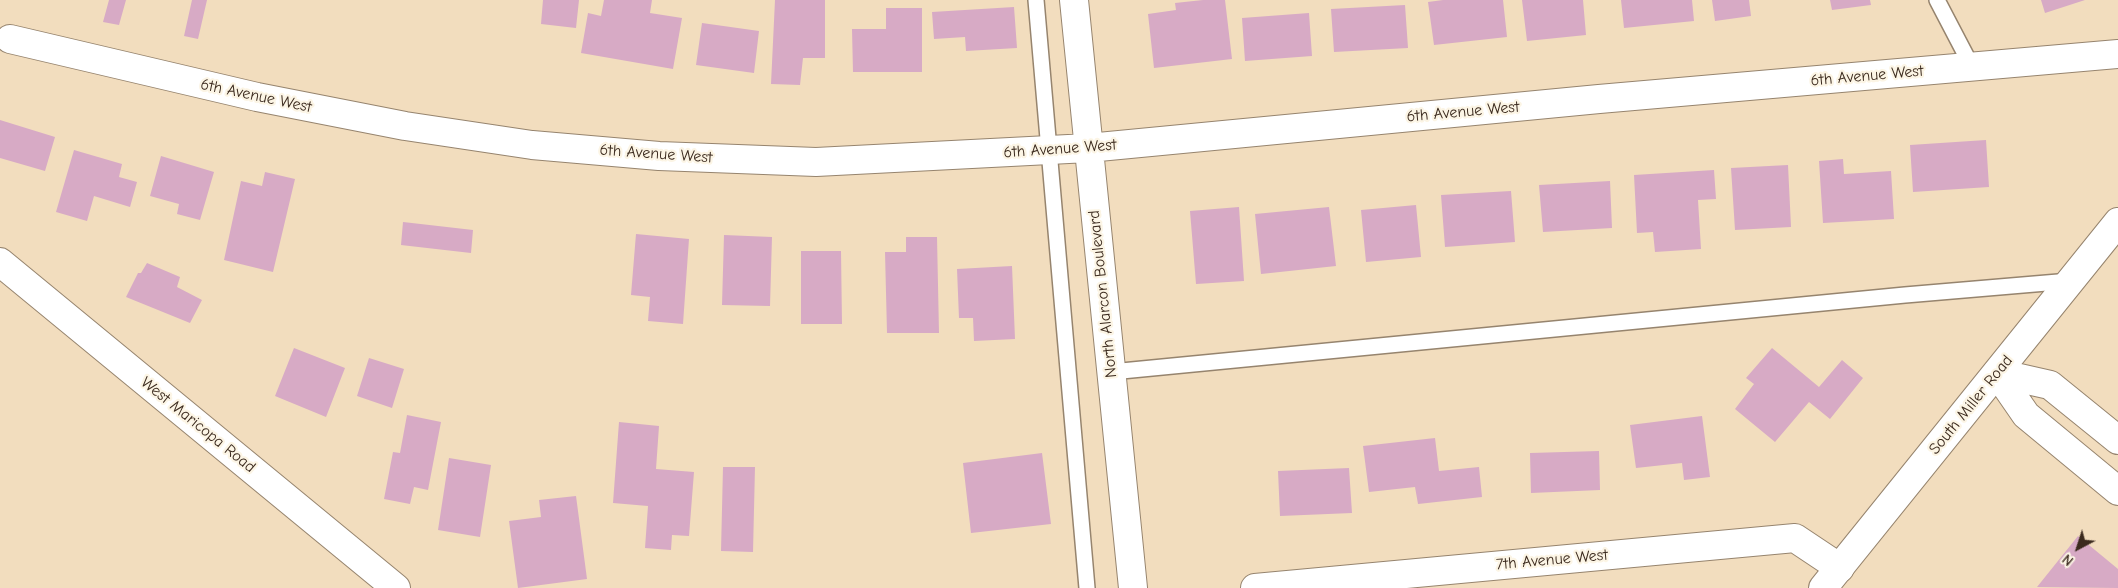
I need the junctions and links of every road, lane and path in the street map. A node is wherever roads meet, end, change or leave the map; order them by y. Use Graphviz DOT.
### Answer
graph roads {
  1 [pos="1036,0"];
  2 [pos="1074,0"];
  3 [pos="1937,0"];
  4 [pos="10,40"];
  5 [pos="2118,54"];
  6 [pos="1972,67"];
  7 [pos="1088,148"];
  8 [pos="1048,150"];
  9 [pos="2118,222"];
  10 [pos="0,262"];
  11 [pos="2070,282"];
  12 [pos="1111,372"];
  13 [pos="1997,373"];
  14 [pos="2118,440"];
  15 [pos="2118,491"];
  16 [pos="1831,578"];
  17 [pos="396,588"];
  18 [pos="1088,588"];
  19 [pos="1133,588"];
  20 [pos="1255,588"];
  1 -- 8 [label="lane"];
  2 -- 7 [label="street, North Alarcon Boulevard"];
  3 -- 6 [label="lane"];
  4 -- 8 [label="street, 6th Avenue West"];
  5 -- 6 [label="street, 6th Avenue West"];
  6 -- 7 [label="street, 6th Avenue West"];
  7 -- 8 [label="street, 6th Avenue West"];
  7 -- 12 [label="street, North Alarcon Boulevard"];
  8 -- 18 [label="lane"];
  9 -- 11 [label="street, South Miller Road"];
  10 -- 17 [label="street, West Maricopa Road"];
  11 -- 12 [label="lane"];
  11 -- 13 [label="street, South Miller Road"];
  12 -- 19 [label="street, North Alarcon Boulevard"];
  13 -- 14 [label="street"];
  13 -- 15 [label="street"];
  13 -- 16 [label="street, South Miller Road"];
  16 -- 20 [label="street, 7th Avenue West"];
}
